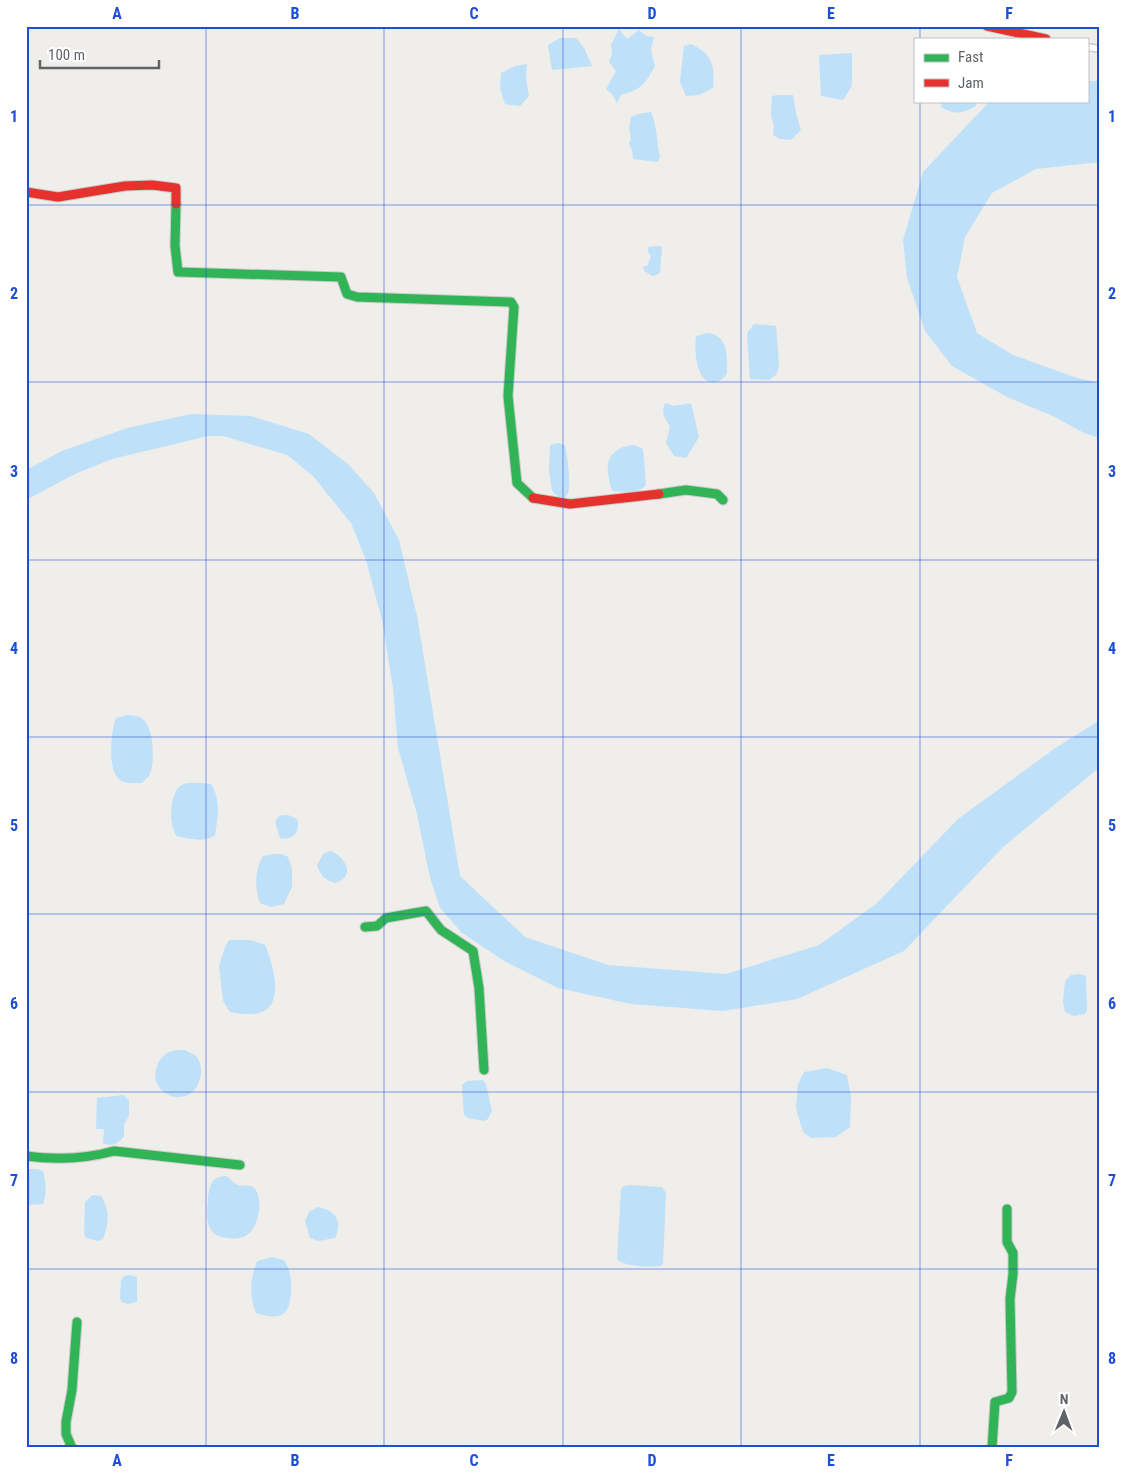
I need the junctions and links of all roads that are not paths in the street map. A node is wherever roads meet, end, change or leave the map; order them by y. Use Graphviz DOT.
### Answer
graph roads {
  1 [pos="987,26"];
  2 [pos="1041,38"];
  3 [pos="26,192"];
  4 [pos="723,500"];
  5 [pos="366,927"];
  6 [pos="484,1070"];
  7 [pos="26,1156"];
  8 [pos="240,1164"];
  9 [pos="1007,1209"];
  10 [pos="77,1322"];
  11 [pos="72,1448"];
  12 [pos="992,1448"];
  1 -- 2 [label="street"];
  3 -- 4 [label="street"];
  5 -- 6 [label="street"];
  7 -- 8 [label="street"];
  9 -- 12 [label="street"];
  10 -- 11 [label="street"];
}
